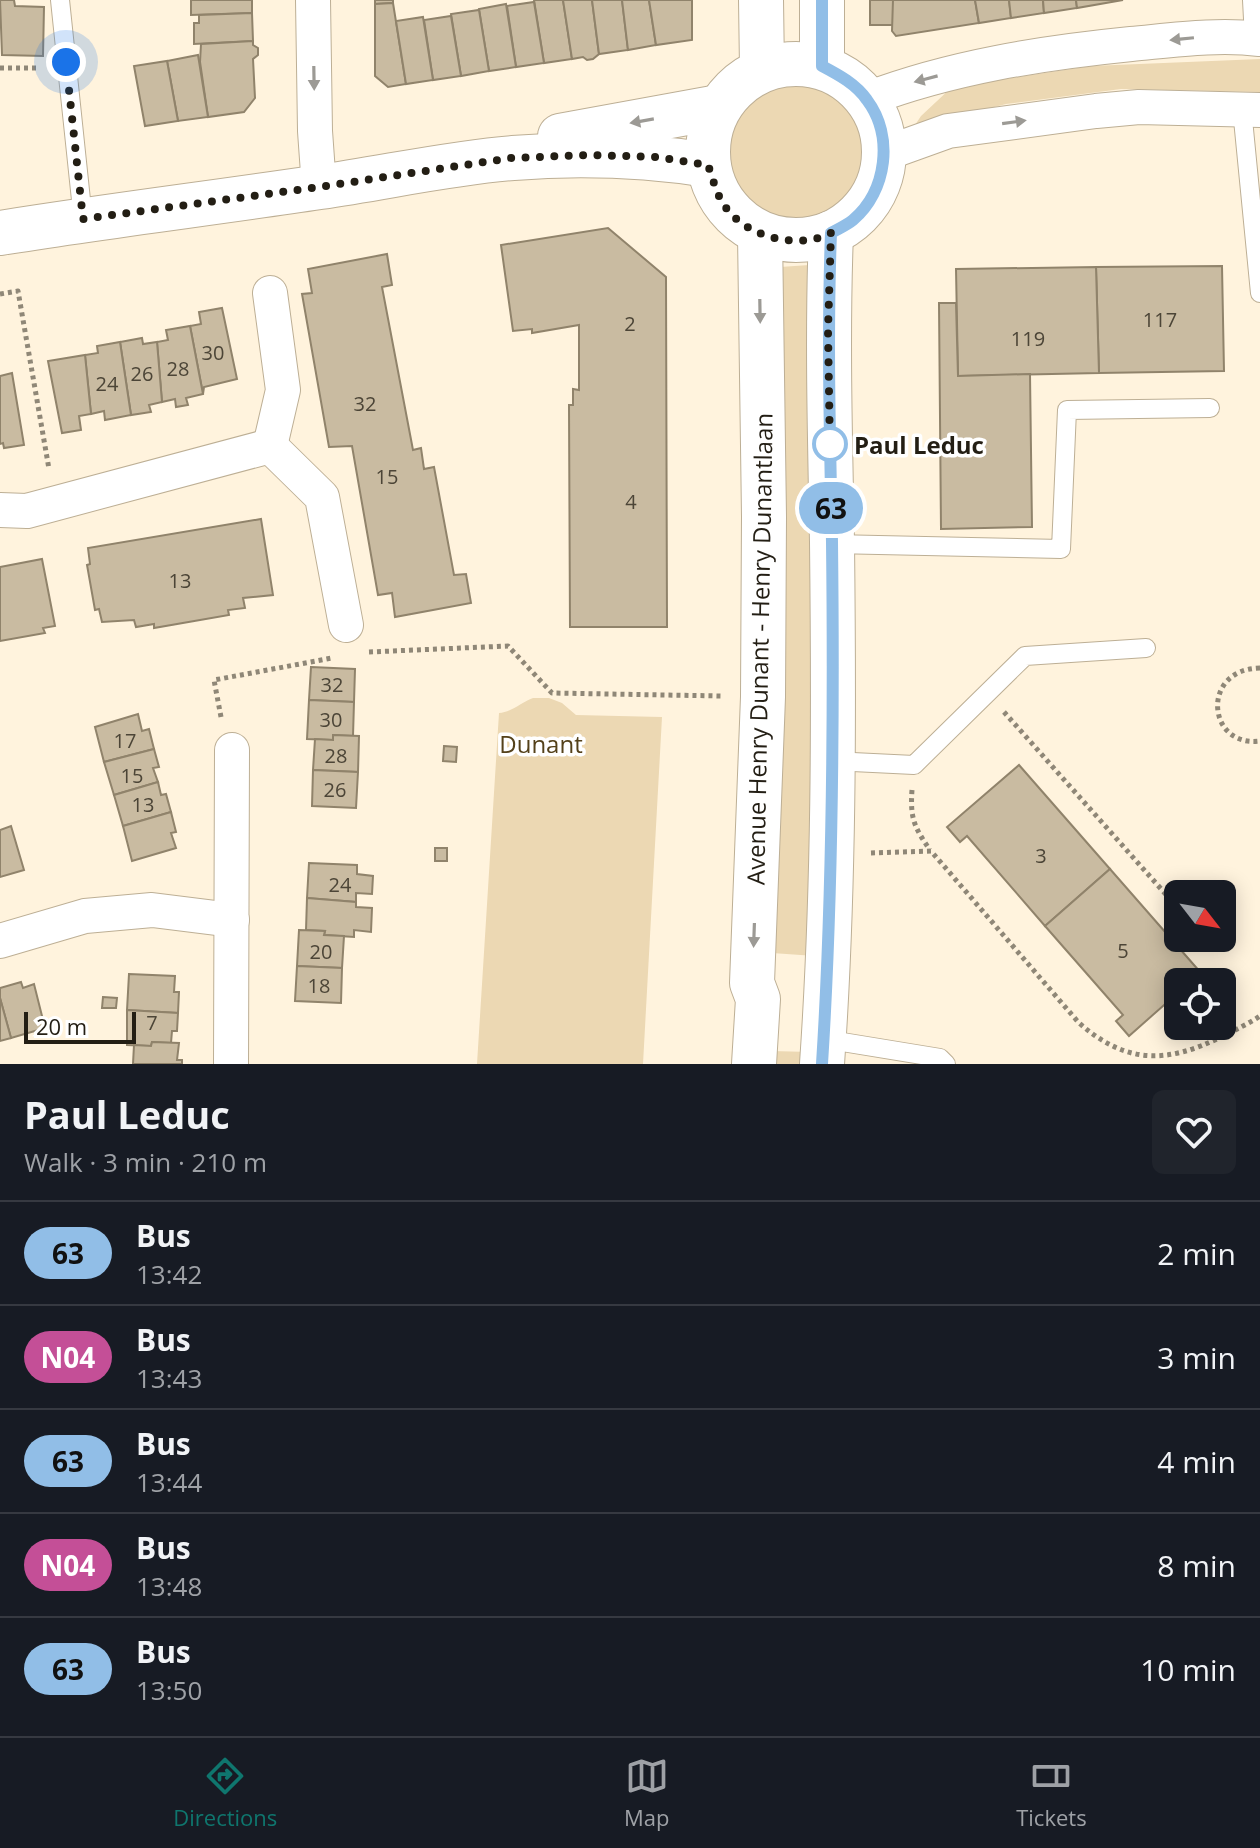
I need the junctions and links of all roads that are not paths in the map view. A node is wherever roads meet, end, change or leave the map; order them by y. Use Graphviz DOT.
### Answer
graph roads {
  1 [pos="60,0"];
  2 [pos="313,0"];
  3 [pos="761,0"];
  4 [pos="822,0"];
  5 [pos="1256,22"];
  6 [pos="822,66"];
  7 [pos="762,68"];
  8 [pos="867,99"];
  9 [pos="719,107"];
  10 [pos="1251,110"];
  11 [pos="884,154"];
  12 [pos="511,158"];
  13 [pos="708,165"];
  14 [pos="319,187"];
  15 [pos="83,219"];
  16 [pos="0,233"];
  17 [pos="831,233"];
  18 [pos="760,234"];
  19 [pos="270,293"];
  20 [pos="1260,293"];
  21 [pos="1210,408"];
  22 [pos="270,446"];
  23 [pos="0,510"];
  24 [pos="832,544"];
  25 [pos="354,639"];
  26 [pos="1146,648"];
  27 [pos="232,750"];
  28 [pos="832,761"];
  29 [pos="232,920"];
  30 [pos="0,941"];
  31 [pos="823,1052"];
  32 [pos="231,1064"];
  33 [pos="754,1064"];
  34 [pos="946,1064"];
  1 -- 15 [label="lane"];
  2 -- 14 [label="street, one-way"];
  3 -- 7 [label="street"];
  4 -- 6 [label="street"];
  5 -- 8 [label="street, one-way"];
  6 -- 7 [label="street"];
  6 -- 8 [label="street"];
  7 -- 9 [label="street"];
  8 -- 11 [label="street"];
  9 -- 12 [label="street, one-way"];
  9 -- 13 [label="street"];
  11 -- 10 [label="street, one-way"];
  10 -- 20 [label="lane"];
  11 -- 17 [label="street"];
  12 -- 13 [label="street"];
  12 -- 14 [label="street"];
  13 -- 18 [label="street"];
  14 -- 15 [label="street"];
  15 -- 16 [label="street"];
  17 -- 18 [label="street"];
  17 -- 24 [label="street"];
  18 -- 33 [label="street, Avenue Henry Dunant - Henry Dunantlaan, one-way"];
  19 -- 22 [label="street"];
  21 -- 24 [label="lane"];
  22 -- 23 [label="street"];
  22 -- 25 [label="street"];
  24 -- 28 [label="street"];
  26 -- 28 [label="lane"];
  27 -- 29 [label="street"];
  28 -- 31 [label="street"];
  29 -- 30 [label="street"];
  29 -- 32 [label="street"];
  31 -- 34 [label="lane"];
}
